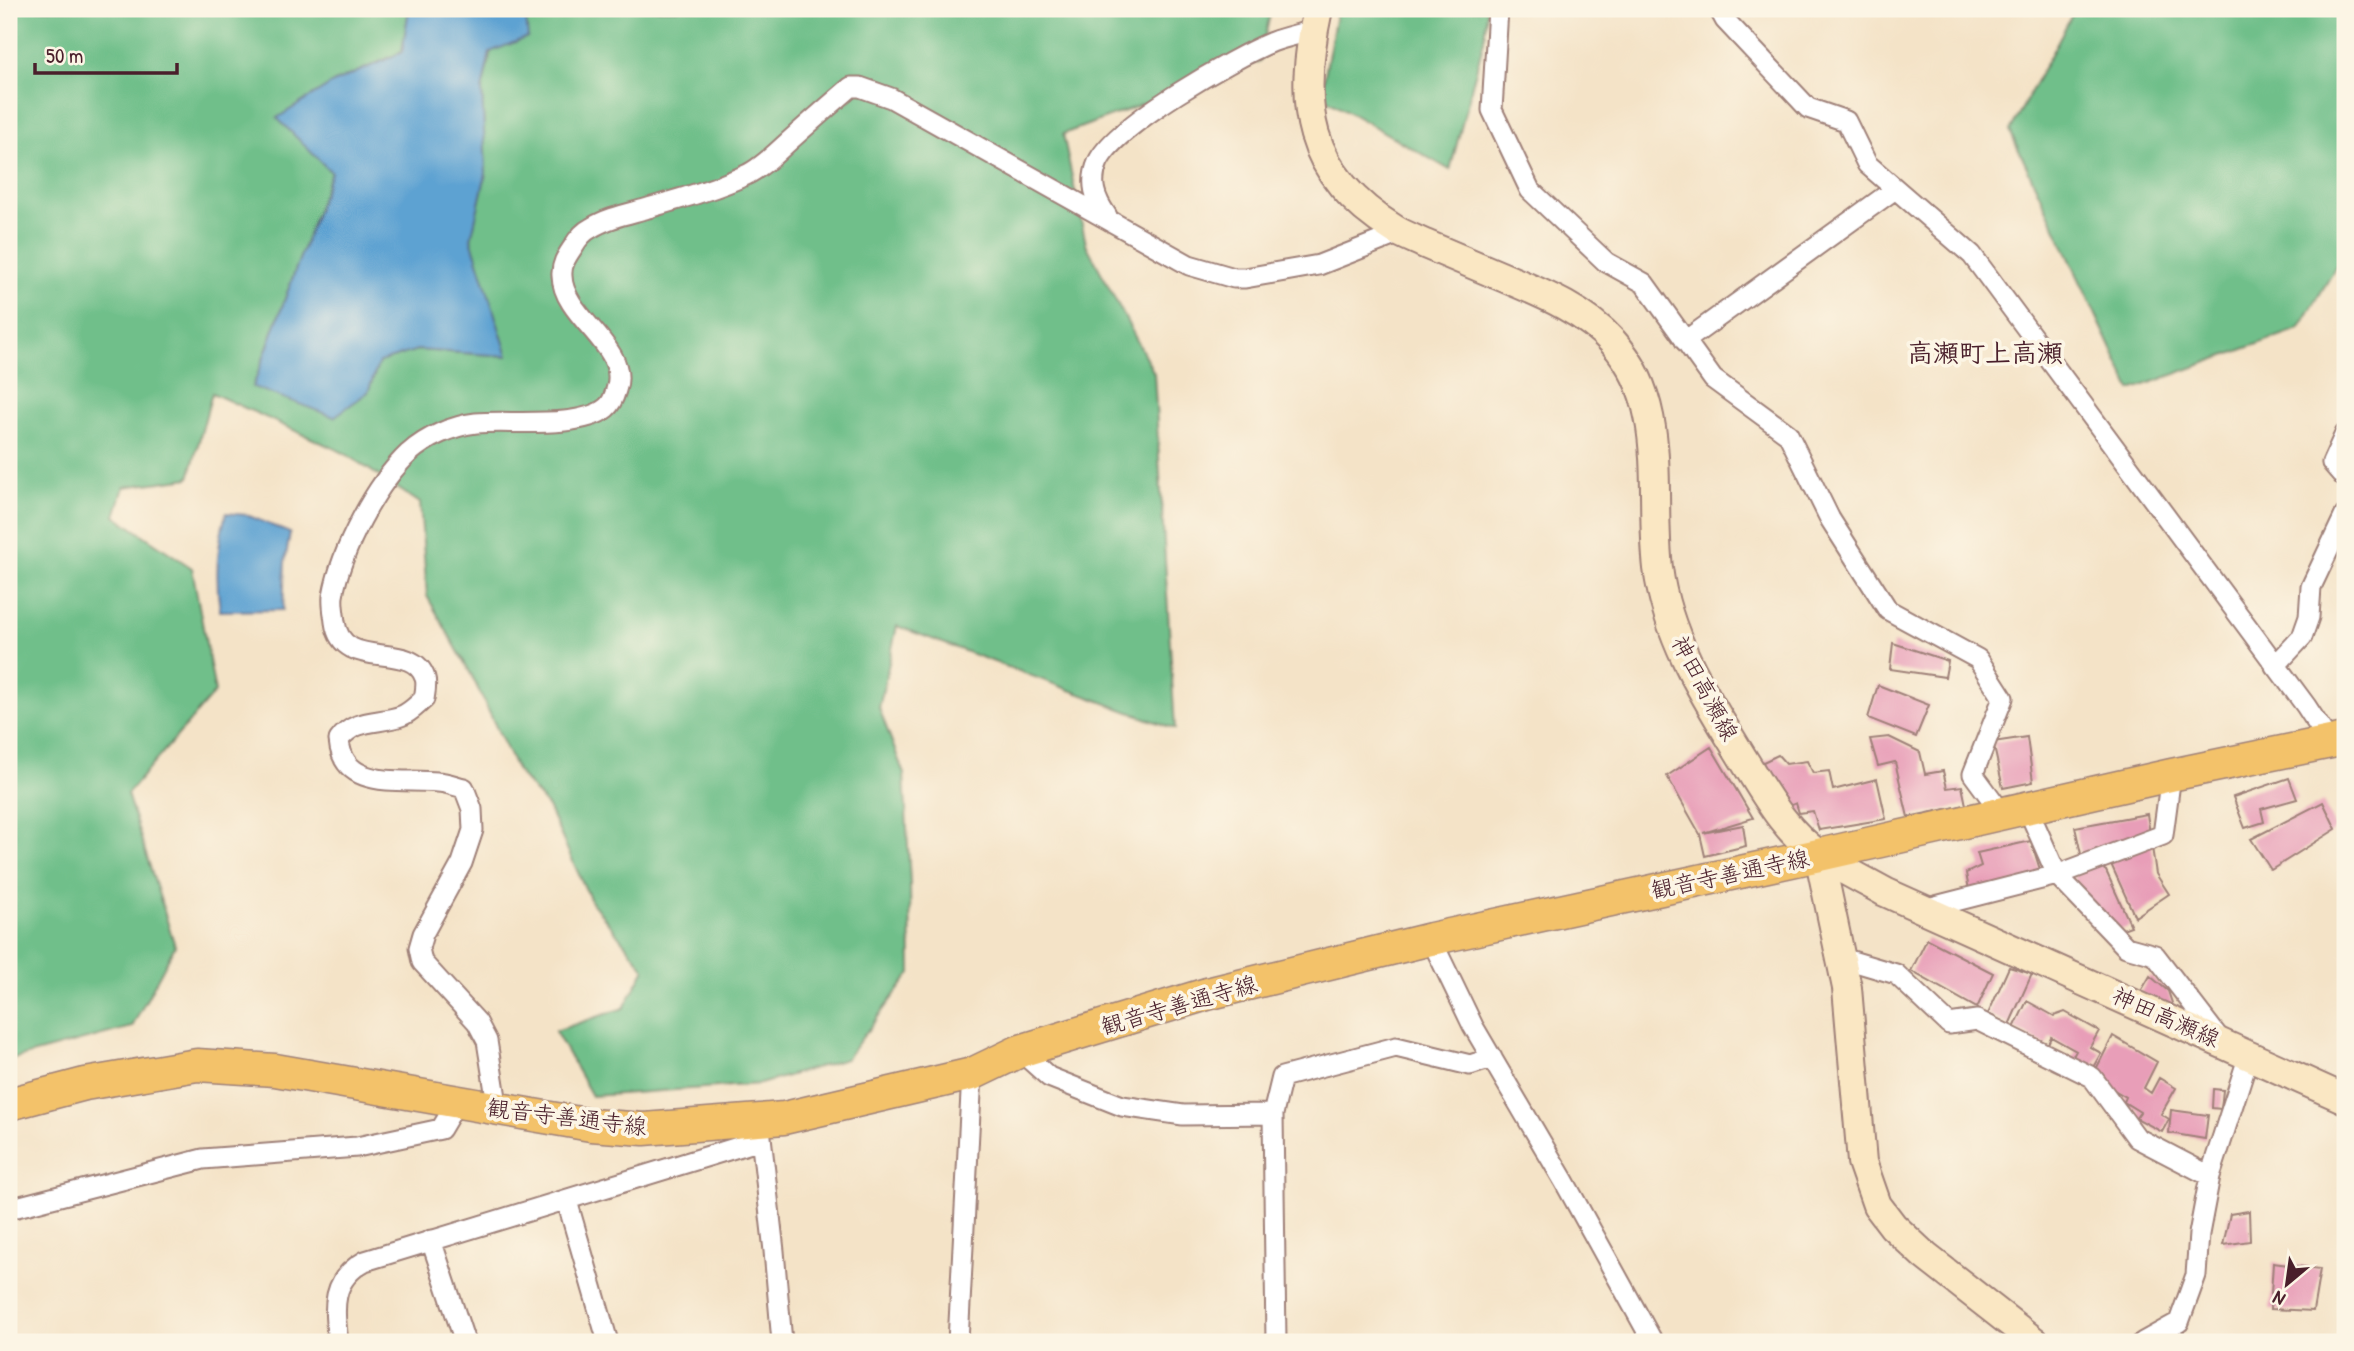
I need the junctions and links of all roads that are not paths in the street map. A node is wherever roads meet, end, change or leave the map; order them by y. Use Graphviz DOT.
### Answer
graph roads {
  1 [pos="1497,9"];
  2 [pos="1719,9"];
  3 [pos="1316,19"];
  4 [pos="1895,189"];
  5 [pos="1110,220"];
  6 [pos="1400,233"];
  7 [pos="1685,341"];
  8 [pos="2345,434"];
  9 [pos="2345,478"];
  10 [pos="2345,514"];
  11 [pos="2275,666"];
  12 [pos="2337,741"];
  13 [pos="2171,775"];
  14 [pos="2014,810"];
  15 [pos="1819,855"];
  16 [pos="2057,875"];
  17 [pos="1924,909"];
  18 [pos="1431,939"];
  19 [pos="1842,958"];
  20 [pos="2222,1043"];
  21 [pos="1020,1051"];
  22 [pos="2249,1055"];
  23 [pos="1492,1058"];
  24 [pos="972,1074"];
  25 [pos="2345,1099"];
  26 [pos="457,1102"];
  27 [pos="9,1104"];
  28 [pos="498,1110"];
  29 [pos="1273,1114"];
  30 [pos="760,1130"];
  31 [pos="2210,1176"];
  32 [pos="567,1201"];
  33 [pos="9,1209"];
  34 [pos="431,1240"];
  35 [pos="338,1342"];
  36 [pos="465,1342"];
  37 [pos="608,1342"];
  38 [pos="782,1342"];
  39 [pos="958,1342"];
  40 [pos="1276,1342"];
  41 [pos="1653,1342"];
  42 [pos="2035,1342"];
  43 [pos="2143,1342"];
  1 -- 7 [label="street"];
  2 -- 4 [label="street"];
  3 -- 5 [label="street"];
  3 -- 6 [label="main road, 神田高瀬線"];
  4 -- 7 [label="street"];
  4 -- 11 [label="street"];
  5 -- 6 [label="street"];
  5 -- 28 [label="street"];
  6 -- 15 [label="main road, 神田高瀬線"];
  7 -- 14 [label="street"];
  8 -- 9 [label="street"];
  10 -- 11 [label="street"];
  11 -- 12 [label="street"];
  12 -- 13 [label="main road, 観音寺善通寺線"];
  13 -- 14 [label="main road, 観音寺善通寺線"];
  13 -- 16 [label="street"];
  14 -- 15 [label="main road, 観音寺善通寺線"];
  14 -- 16 [label="street"];
  15 -- 17 [label="main road, 神田高瀬線"];
  15 -- 18 [label="main road, 観音寺善通寺線"];
  15 -- 19 [label="main road"];
  16 -- 17 [label="street"];
  16 -- 20 [label="street"];
  17 -- 20 [label="main road, 神田高瀬線"];
  18 -- 21 [label="main road, 観音寺善通寺線"];
  18 -- 23 [label="street"];
  19 -- 31 [label="street"];
  19 -- 42 [label="main road"];
  20 -- 22 [label="main road, 神田高瀬線"];
  21 -- 24 [label="main road, 観音寺善通寺線"];
  21 -- 29 [label="street"];
  22 -- 25 [label="main road, 神田高瀬線"];
  22 -- 31 [label="street"];
  23 -- 29 [label="street"];
  23 -- 41 [label="street"];
  24 -- 30 [label="main road, 観音寺善通寺線"];
  24 -- 39 [label="street"];
  26 -- 27 [label="main road, 観音寺善通寺線"];
  26 -- 28 [label="main road, 観音寺善通寺線"];
  26 -- 33 [label="street"];
  28 -- 30 [label="main road, 観音寺善通寺線"];
  29 -- 40 [label="street"];
  30 -- 32 [label="street"];
  30 -- 38 [label="street"];
  31 -- 43 [label="street"];
  32 -- 34 [label="street"];
  32 -- 37 [label="street"];
  34 -- 35 [label="street"];
  34 -- 36 [label="street"];
}
